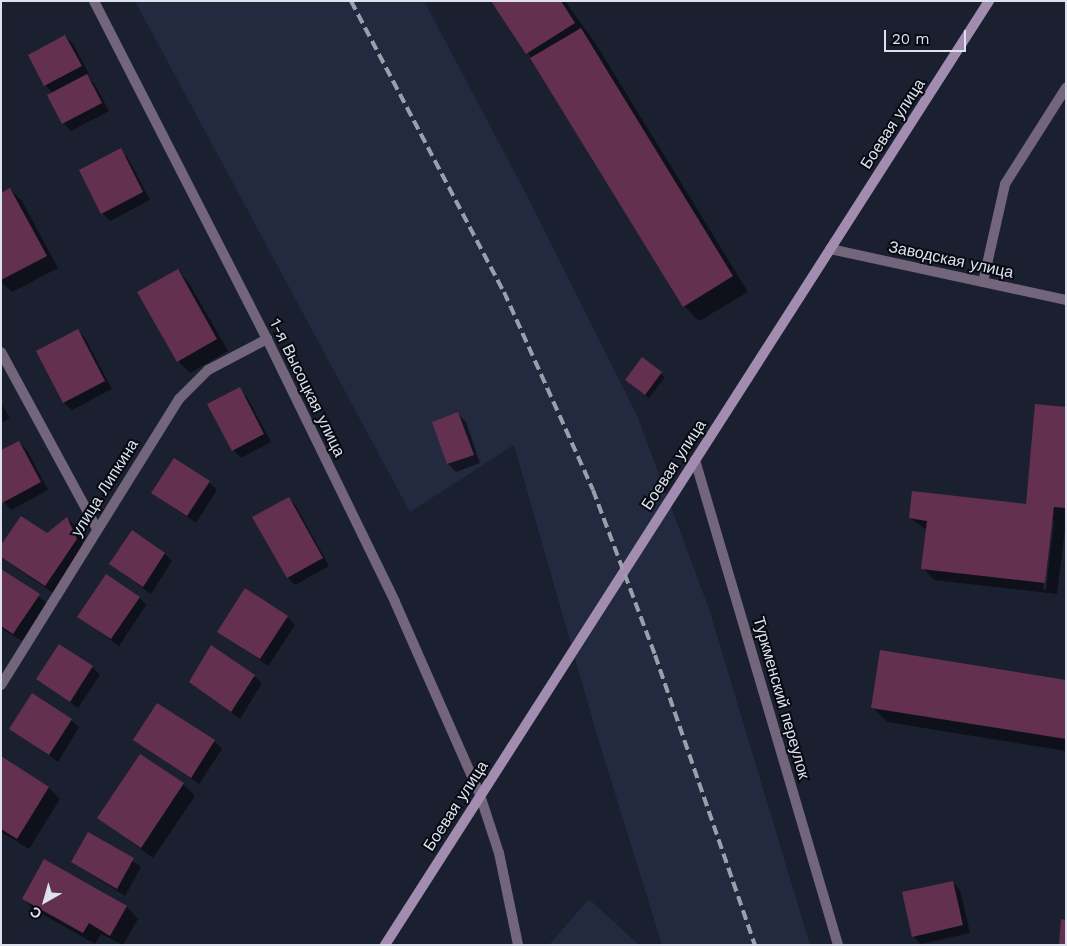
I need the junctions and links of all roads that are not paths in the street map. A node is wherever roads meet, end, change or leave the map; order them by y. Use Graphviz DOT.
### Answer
graph roads {
  1 [pos="94,1"];
  2 [pos="989,1"];
  3 [pos="1066,88"];
  4 [pos="830,249"];
  5 [pos="983,282"];
  6 [pos="1066,300"];
  7 [pos="267,339"];
  8 [pos="1,352"];
  9 [pos="695,460"];
  10 [pos="97,529"];
  11 [pos="1,685"];
  12 [pos="480,795"];
  13 [pos="385,945"];
  14 [pos="518,945"];
  15 [pos="838,945"];
  1 -- 7 [label="street, 1-я Высоцкая улица"];
  2 -- 4 [label="main road, Боевая улица"];
  3 -- 5 [label="street"];
  4 -- 5 [label="street, Заводская улица"];
  4 -- 9 [label="main road, Боевая улица"];
  5 -- 6 [label="street, Заводская улица"];
  7 -- 10 [label="street, улица Липкина"];
  7 -- 12 [label="street, 1-я Высоцкая улица"];
  8 -- 10 [label="street"];
  9 -- 12 [label="main road, Боевая улица"];
  9 -- 15 [label="street, Туркменский переулок"];
  10 -- 11 [label="street, улица Липкина"];
  12 -- 13 [label="main road, Боевая улица"];
  12 -- 14 [label="street, 1-я Высоцкая улица"];
}
